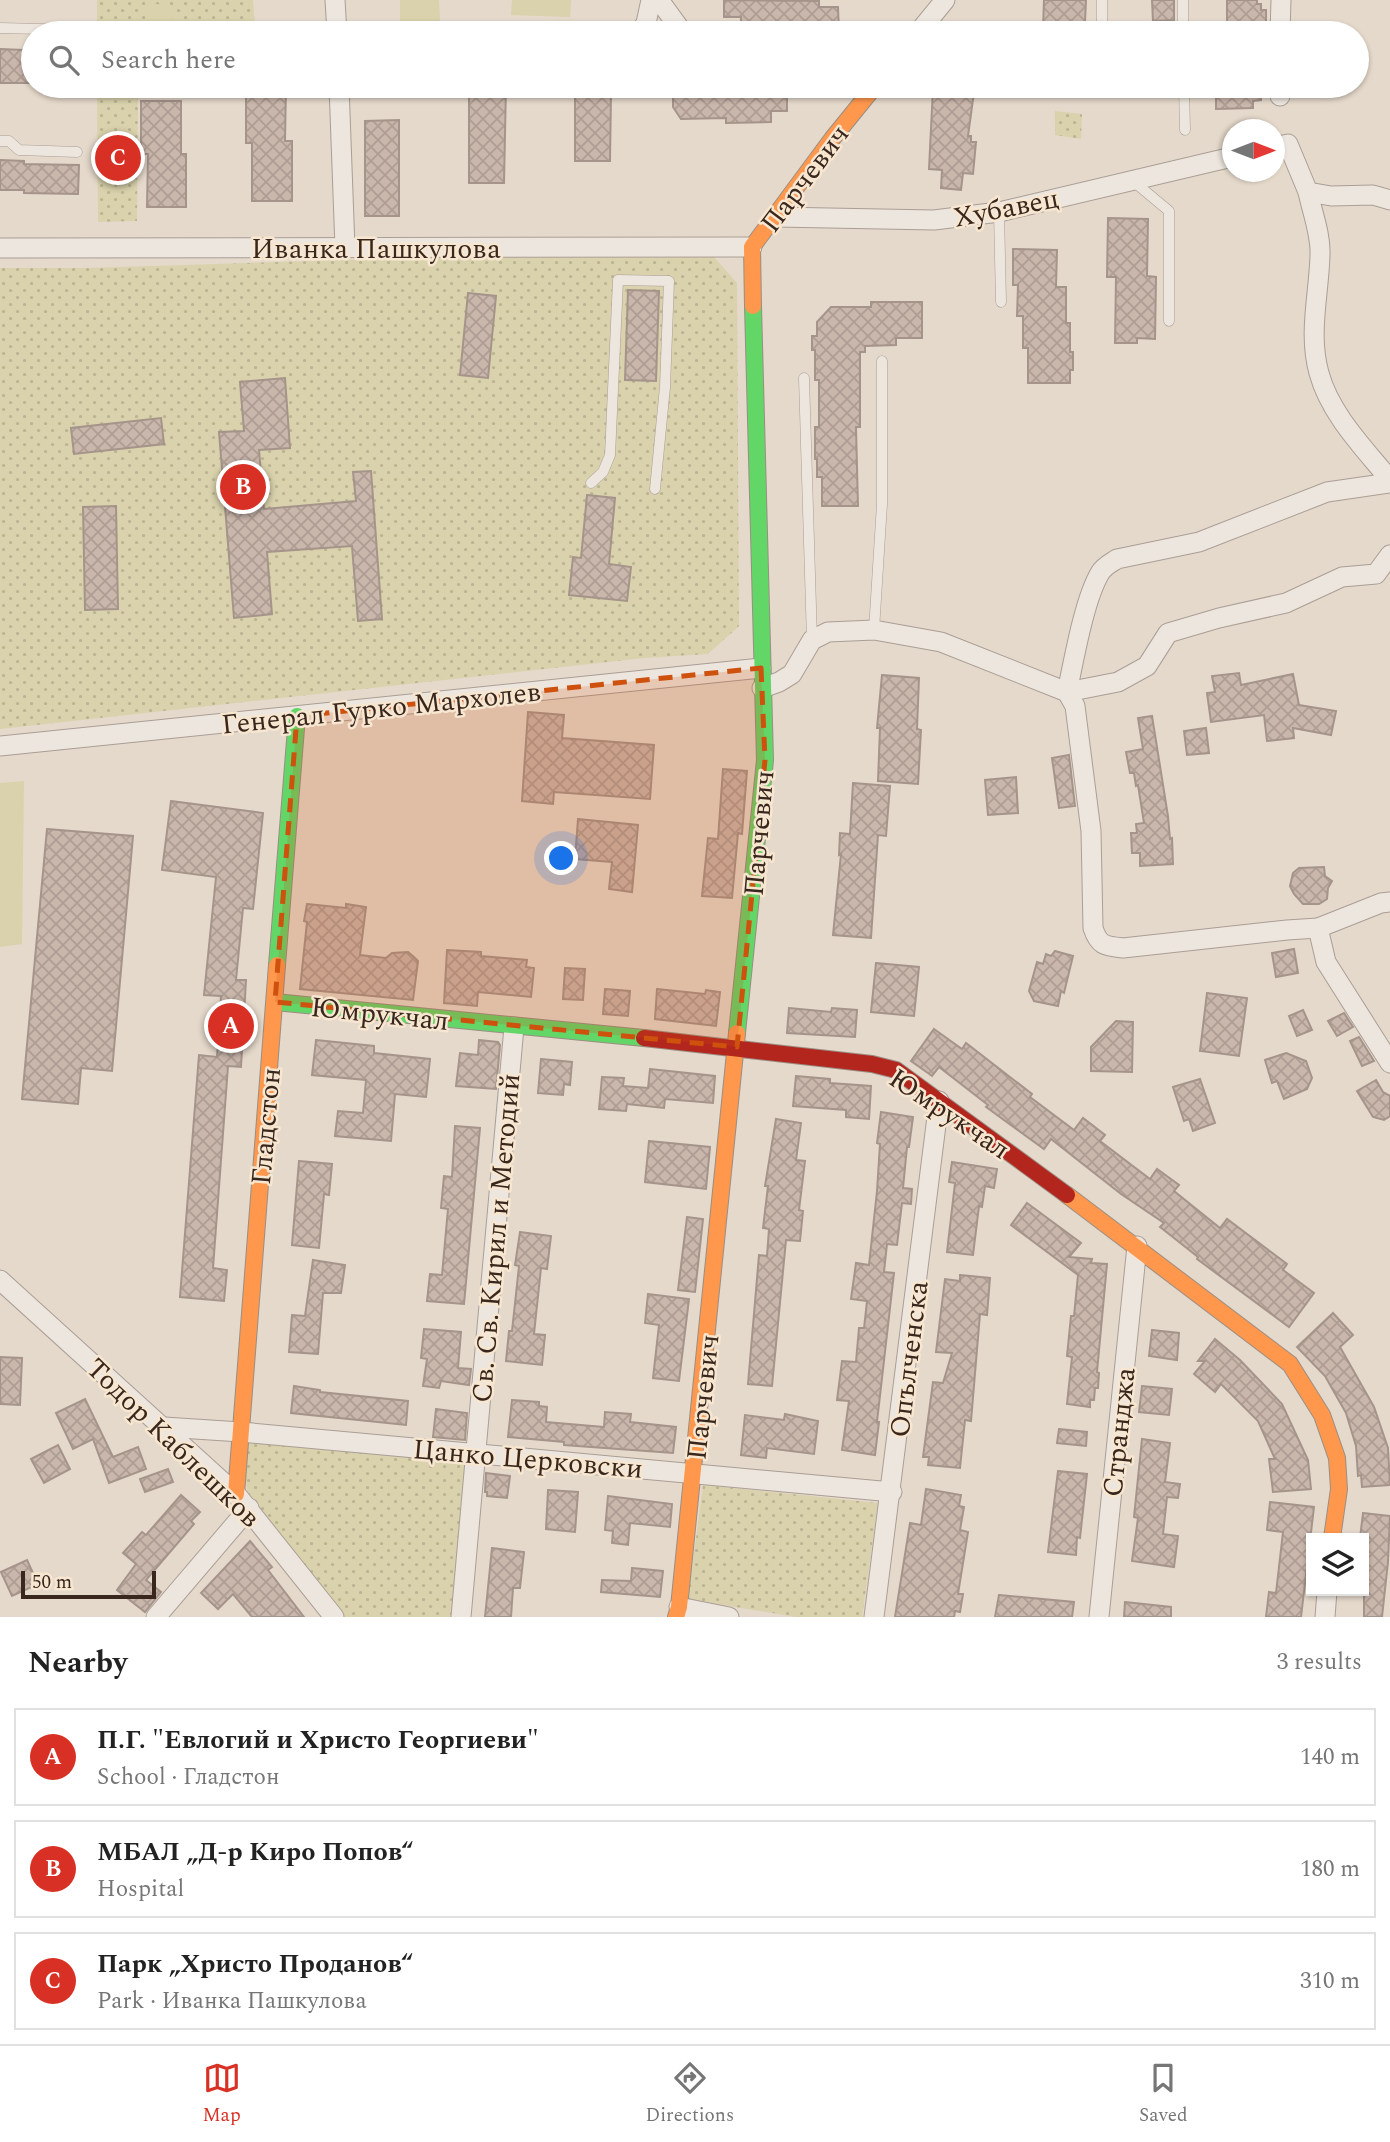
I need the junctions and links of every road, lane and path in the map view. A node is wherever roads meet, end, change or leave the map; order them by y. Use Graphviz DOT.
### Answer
graph roads {
  1 [pos="335,0"];
  2 [pos="651,0"];
  3 [pos="659,0"];
  4 [pos="945,0"];
  5 [pos="1102,0"];
  6 [pos="1183,0"];
  7 [pos="1280,0"];
  8 [pos="336,21"];
  9 [pos="646,21"];
  10 [pos="674,21"];
  11 [pos="928,21"];
  12 [pos="1102,21"];
  13 [pos="1183,21"];
  14 [pos="1280,21"];
  15 [pos="0,28"];
  16 [pos="21,29"];
  17 [pos="339,98"];
  18 [pos="865,98"];
  19 [pos="1184,98"];
  20 [pos="1185,130"];
  21 [pos="0,141"];
  22 [pos="77,152"];
  23 [pos="1285,153"];
  24 [pos="1222,160"];
  25 [pos="1133,181"];
  26 [pos="1308,192"];
  27 [pos="1390,200"];
  28 [pos="999,212"];
  29 [pos="776,217"];
  30 [pos="752,247"];
  31 [pos="0,248"];
  32 [pos="345,248"];
  33 [pos="1001,302"];
  34 [pos="1169,321"];
  35 [pos="883,361"];
  36 [pos="804,378"];
  37 [pos="1390,482"];
  38 [pos="591,483"];
  39 [pos="655,489"];
  40 [pos="1390,555"];
  41 [pos="874,630"];
  42 [pos="812,640"];
  43 [pos="761,668"];
  44 [pos="762,688"];
  45 [pos="1067,692"];
  46 [pos="297,716"];
  47 [pos="0,746"];
  48 [pos="1390,902"];
  49 [pos="1318,928"];
  50 [pos="275,1002"];
  51 [pos="514,1027"];
  52 [pos="737,1047"];
  53 [pos="1390,1063"];
  54 [pos="939,1101"];
  55 [pos="1137,1246"];
  56 [pos="0,1280"];
  57 [pos="164,1427"];
  58 [pos="241,1432"];
  59 [pos="475,1453"];
  60 [pos="694,1474"];
  61 [pos="892,1492"];
  62 [pos="242,1501"];
  63 [pos="1333,1533"];
  64 [pos="1327,1596"];
  65 [pos="677,1612"];
  66 [pos="156,1617"];
  67 [pos="334,1617"];
  68 [pos="461,1617"];
  69 [pos="729,1617"];
  70 [pos="874,1617"];
  71 [pos="1098,1617"];
  72 [pos="1325,1617"];
  1 -- 8 [label="street"];
  2 -- 9 [label="street"];
  3 -- 10 [label="street"];
  4 -- 11 [label="street"];
  5 -- 12 [label="lane"];
  6 -- 13 [label="lane"];
  7 -- 14 [label="street"];
  15 -- 16 [label="lane"];
  17 -- 32 [label="street"];
  18 -- 29 [label="street, Парчевич"];
  19 -- 20 [label="lane"];
  21 -- 22 [label="lane"];
  23 -- 26 [label="street"];
  24 -- 25 [label="street, Хубавец"];
  25 -- 28 [label="street, Хубавец"];
  25 -- 34 [label="lane"];
  26 -- 27 [label="street"];
  26 -- 37 [label="street"];
  28 -- 29 [label="street, Хубавец"];
  28 -- 33 [label="lane"];
  29 -- 30 [label="street, Парчевич"];
  30 -- 32 [label="street, Иванка Пашкулова"];
  30 -- 43 [label="street, Парчевич"];
  31 -- 32 [label="street, Иванка Пашкулова"];
  35 -- 41 [label="lane"];
  36 -- 42 [label="lane"];
  37 -- 45 [label="street"];
  38 -- 39 [label="lane"];
  40 -- 45 [label="street"];
  41 -- 42 [label="street"];
  41 -- 45 [label="street"];
  42 -- 44 [label="street"];
  43 -- 44 [label="street, Парчевич"];
  43 -- 46 [label="street, Генерал Гурко Мархолев"];
  44 -- 52 [label="street, Парчевич"];
  45 -- 49 [label="street"];
  46 -- 47 [label="street, Генерал Гурко Мархолев"];
  46 -- 50 [label="street, Гладстон"];
  48 -- 49 [label="street"];
  49 -- 53 [label="street"];
  50 -- 51 [label="street, Юмрукчал"];
  50 -- 58 [label="street, Гладстон"];
  51 -- 52 [label="street, Юмрукчал"];
  51 -- 59 [label="street, Св. Св. Кирил и Методий"];
  52 -- 54 [label="street, Юмрукчал"];
  52 -- 60 [label="street, Парчевич"];
  54 -- 55 [label="street, Юмрукчал"];
  54 -- 61 [label="street, Опълченска"];
  55 -- 63 [label="street, Юмрукчал"];
  55 -- 71 [label="street, Странджа"];
  56 -- 57 [label="street, Тодор Каблешков"];
  57 -- 58 [label="street, Цанко Церковски"];
  57 -- 62 [label="street, Тодор Каблешков"];
  58 -- 59 [label="street, Цанко Церковски"];
  58 -- 62 [label="street, Гладстон"];
  59 -- 60 [label="street, Цанко Церковски"];
  59 -- 68 [label="street, Св. Св. Кирил и Методий"];
  60 -- 61 [label="street, Цанко Церковски"];
  60 -- 65 [label="street, Парчевич"];
  61 -- 70 [label="street, Опълченска"];
  62 -- 66 [label="street"];
  62 -- 67 [label="street, Тодор Каблешков"];
  64 -- 72 [label="street"];
  65 -- 69 [label="street"];
}
